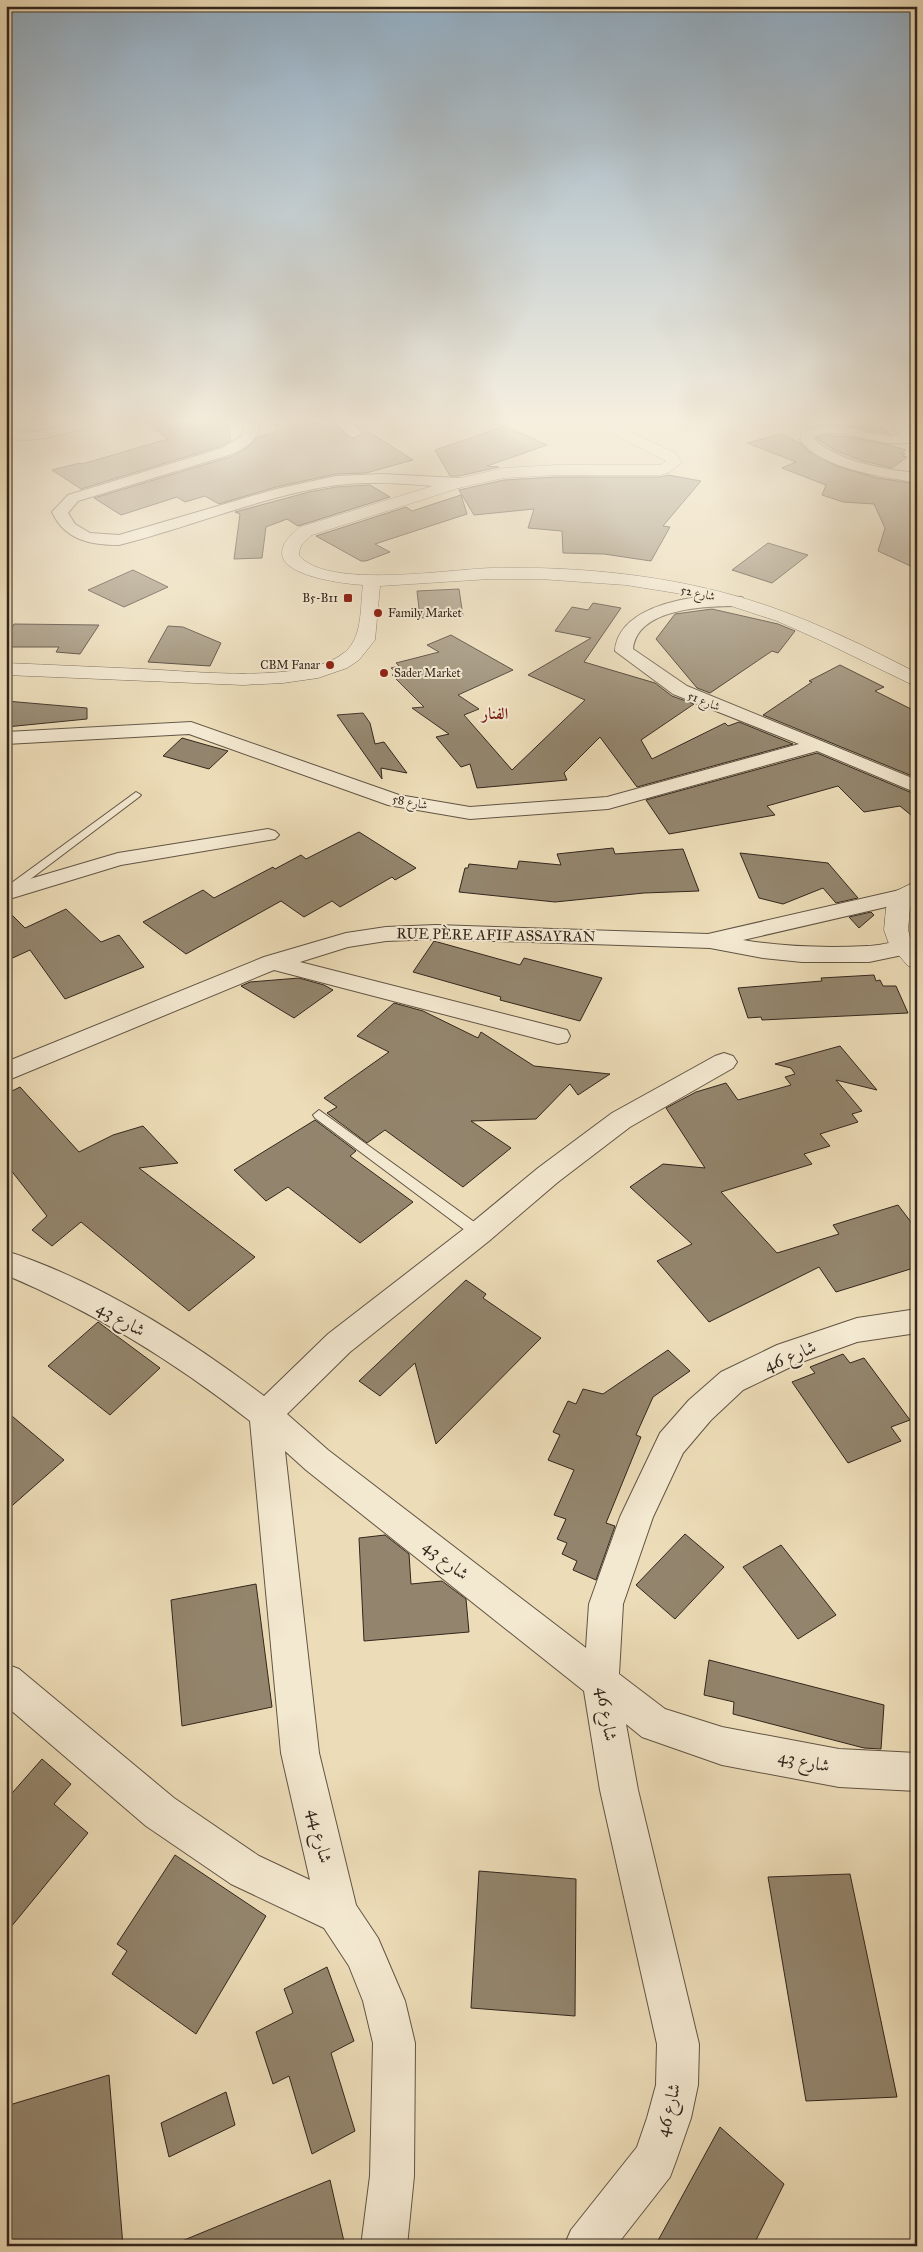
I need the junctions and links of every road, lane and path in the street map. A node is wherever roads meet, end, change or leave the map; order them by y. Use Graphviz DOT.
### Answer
graph roads {
  1 [pos="70,528"];
  2 [pos="161,528"];
  3 [pos="313,528"];
  4 [pos="372,580"];
  5 [pos="736,602"];
  6 [pos="6,669"];
  7 [pos="917,681"];
  8 [pos="6,738"];
  9 [pos="818,745"];
  10 [pos="917,787"];
  11 [pos="136,795"];
  12 [pos="268,835"];
  13 [pos="910,892"];
  14 [pos="6,893"];
  15 [pos="710,940"];
  16 [pos="910,954"];
  17 [pos="272,962"];
  18 [pos="558,1036"];
  19 [pos="724,1062"];
  20 [pos="6,1072"];
  21 [pos="319,1115"];
  22 [pos="478,1233"];
  23 [pos="6,1262"];
  24 [pos="917,1321"];
  25 [pos="265,1414"];
  26 [pos="6,1682"];
  27 [pos="601,1683"];
  28 [pos="917,1772"];
  29 [pos="338,1914"];
  30 [pos="384,2246"];
  31 [pos="587,2246"];
  1 -- 2 [label="street"];
  3 -- 4 [label="street, شارع 52"];
  4 -- 5 [label="street, شارع 52"];
  4 -- 6 [label="street"];
  5 -- 7 [label="street, شارع 52"];
  5 -- 9 [label="street, شارع 51"];
  8 -- 9 [label="street, شارع 58"];
  9 -- 10 [label="street, شارع 51"];
  11 -- 14 [label="lane"];
  12 -- 14 [label="street"];
  13 -- 15 [label="street, RUE PÈRE AFIF ASSAYRAN"];
  13 -- 16 [label="street"];
  15 -- 16 [label="street, RUE PÈRE AFIF ASSAYRAN"];
  15 -- 17 [label="street, RUE PÈRE AFIF ASSAYRAN"];
  17 -- 18 [label="street"];
  17 -- 20 [label="street, RUE PÈRE AFIF ASSAYRAN"];
  19 -- 22 [label="street"];
  21 -- 22 [label="lane"];
  22 -- 25 [label="street"];
  23 -- 25 [label="street, شارع 43"];
  24 -- 27 [label="street, شارع 46"];
  25 -- 27 [label="street, شارع 43"];
  25 -- 29 [label="street, شارع 44"];
  26 -- 29 [label="street"];
  27 -- 28 [label="street, شارع 43"];
  27 -- 31 [label="street, شارع 46"];
  29 -- 30 [label="street, شارع 44"];
}
